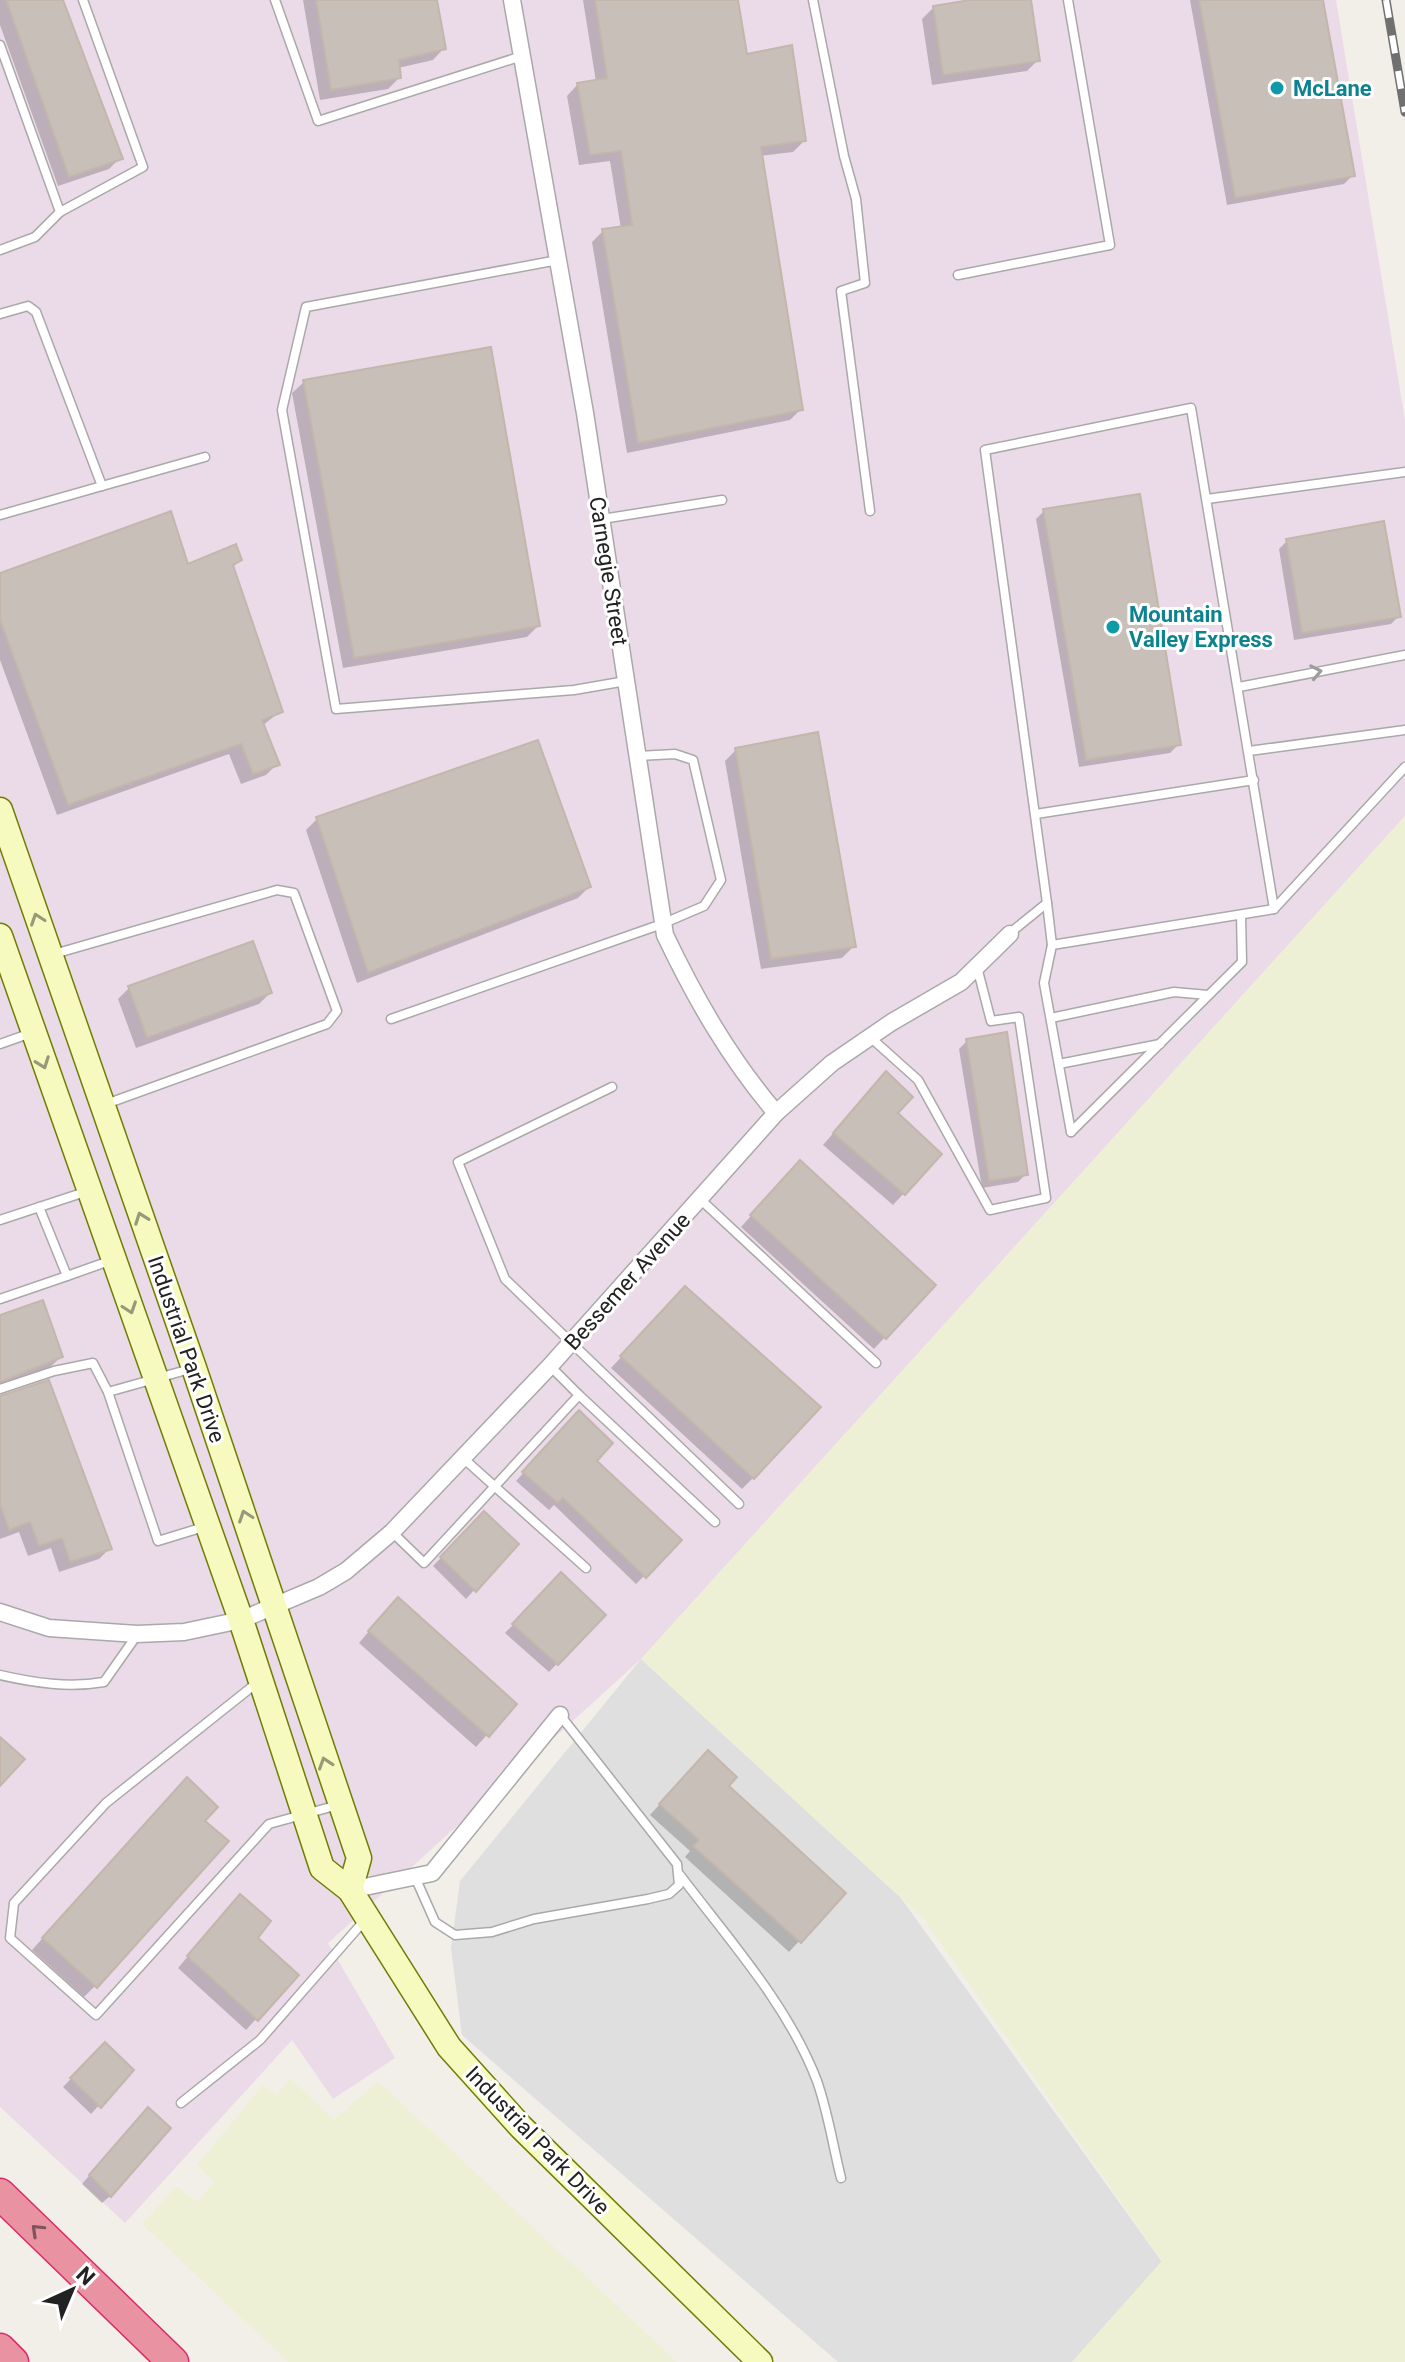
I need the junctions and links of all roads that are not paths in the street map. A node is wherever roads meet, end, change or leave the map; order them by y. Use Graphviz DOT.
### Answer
graph roads {
  1 [pos="83,0"];
  2 [pos="275,0"];
  3 [pos="512,0"];
  4 [pos="813,0"];
  5 [pos="1068,0"];
  6 [pos="0,45"];
  7 [pos="522,56"];
  8 [pos="60,212"];
  9 [pos="0,250"];
  10 [pos="558,260"];
  11 [pos="958,275"];
  12 [pos="0,314"];
  13 [pos="205,457"];
  14 [pos="1405,472"];
  15 [pos="102,486"];
  16 [pos="1207,499"];
  17 [pos="722,500"];
  18 [pos="870,511"];
  19 [pos="0,515"];
  20 [pos="601,519"];
  21 [pos="1405,655"];
  22 [pos="626,681"];
  23 [pos="1239,687"];
  24 [pos="1405,730"];
  25 [pos="1249,751"];
  26 [pos="638,756"];
  27 [pos="1405,767"];
  28 [pos="1254,780"];
  29 [pos="0,810"];
  30 [pos="1036,814"];
  31 [pos="1047,903"];
  32 [pos="1274,909"];
  33 [pos="1241,915"];
  34 [pos="662,924"];
  35 [pos="1010,934"];
  36 [pos="0,936"];
  37 [pos="1052,945"];
  38 [pos="50,956"];
  39 [pos="977,966"];
  40 [pos="1208,995"];
  41 [pos="1051,1018"];
  42 [pos="391,1019"];
  43 [pos="32,1033"];
  44 [pos="870,1037"];
  45 [pos="0,1044"];
  46 [pos="1160,1044"];
  47 [pos="1059,1064"];
  48 [pos="612,1087"];
  49 [pos="102,1106"];
  50 [pos="776,1113"];
  51 [pos="88,1191"];
  52 [pos="700,1199"];
  53 [pos="39,1207"];
  54 [pos="0,1220"];
  55 [pos="113,1260"];
  56 [pos="67,1276"];
  57 [pos="0,1299"];
  58 [pos="571,1343"];
  59 [pos="876,1363"];
  60 [pos="550,1366"];
  61 [pos="194,1368"];
  62 [pos="154,1377"];
  63 [pos="0,1389"];
  64 [pos="108,1392"];
  65 [pos="579,1395"];
  66 [pos="463,1458"];
  67 [pos="495,1486"];
  68 [pos="739,1504"];
  69 [pos="715,1522"];
  70 [pos="207,1526"];
  71 [pos="392,1532"];
  72 [pos="586,1568"];
  73 [pos="276,1606"];
  74 [pos="0,1612"];
  75 [pos="241,1620"];
  76 [pos="137,1634"];
  77 [pos="0,1675"];
  78 [pos="258,1682"];
  79 [pos="560,1715"];
  80 [pos="340,1805"];
  81 [pos="305,1816"];
  82 [pos="680,1875"];
  83 [pos="415,1876"];
  84 [pos="350,1890"];
  85 [pos="367,1918"];
  86 [pos="181,2103"];
  87 [pos="841,2178"];
  88 [pos="0,2194"];
  89 [pos="0,2349"];
  90 [pos="13,2362"];
  91 [pos="173,2362"];
  92 [pos="760,2362"];
  1 -- 8 [label="lane"];
  2 -- 7 [label="lane"];
  3 -- 7 [label="street, Carnegie Street"];
  4 -- 18 [label="lane"];
  5 -- 11 [label="lane"];
  6 -- 8 [label="lane"];
  7 -- 10 [label="street, Carnegie Street"];
  8 -- 9 [label="lane"];
  10 -- 20 [label="street, Carnegie Street"];
  10 -- 22 [label="lane"];
  12 -- 15 [label="lane"];
  13 -- 15 [label="lane"];
  14 -- 16 [label="lane"];
  15 -- 19 [label="lane"];
  16 -- 23 [label="lane"];
  16 -- 30 [label="lane"];
  17 -- 20 [label="lane"];
  20 -- 22 [label="street, Carnegie Street"];
  23 -- 21 [label="lane, one-way"];
  22 -- 26 [label="street, Carnegie Street"];
  23 -- 25 [label="lane"];
  24 -- 25 [label="lane"];
  25 -- 28 [label="lane"];
  26 -- 34 [label="street, Carnegie Street"];
  26 -- 34 [label="lane"];
  27 -- 32 [label="lane"];
  28 -- 30 [label="lane"];
  28 -- 32 [label="lane"];
  38 -- 29 [label="street, Industrial Park Drive, one-way"];
  30 -- 31 [label="lane"];
  31 -- 35 [label="lane"];
  31 -- 37 [label="lane"];
  32 -- 33 [label="lane"];
  33 -- 37 [label="lane"];
  33 -- 40 [label="lane"];
  34 -- 42 [label="lane"];
  34 -- 50 [label="street, Carnegie Street"];
  35 -- 39 [label="street, Bessemer Avenue"];
  36 -- 43 [label="street, Industrial Park Drive"];
  37 -- 41 [label="lane"];
  38 -- 49 [label="street, Industrial Park Drive"];
  38 -- 49 [label="lane"];
  39 -- 44 [label="street, Bessemer Avenue"];
  39 -- 44 [label="lane"];
  40 -- 41 [label="lane"];
  40 -- 46 [label="lane"];
  41 -- 47 [label="lane"];
  43 -- 45 [label="lane"];
  43 -- 51 [label="street, Industrial Park Drive, one-way"];
  44 -- 50 [label="street, Bessemer Avenue"];
  46 -- 47 [label="lane"];
  46 -- 47 [label="lane"];
  48 -- 58 [label="lane"];
  61 -- 49 [label="street, Industrial Park Drive, one-way"];
  50 -- 52 [label="street, Bessemer Avenue"];
  51 -- 53 [label="lane"];
  51 -- 55 [label="street, Industrial Park Drive"];
  52 -- 58 [label="street, Bessemer Avenue"];
  52 -- 59 [label="lane"];
  53 -- 54 [label="lane"];
  53 -- 56 [label="lane"];
  55 -- 56 [label="lane"];
  55 -- 62 [label="street, Industrial Park Drive, one-way"];
  56 -- 57 [label="lane"];
  58 -- 60 [label="street, Bessemer Avenue"];
  58 -- 68 [label="lane"];
  60 -- 65 [label="lane"];
  60 -- 66 [label="street, Bessemer Avenue"];
  61 -- 62 [label="lane"];
  73 -- 61 [label="street, Industrial Park Drive, one-way"];
  62 -- 64 [label="lane"];
  62 -- 70 [label="street, Industrial Park Drive"];
  63 -- 64 [label="lane"];
  64 -- 70 [label="lane"];
  65 -- 67 [label="lane"];
  65 -- 69 [label="lane"];
  66 -- 67 [label="lane"];
  66 -- 71 [label="street, Bessemer Avenue"];
  67 -- 71 [label="lane"];
  67 -- 72 [label="lane"];
  70 -- 75 [label="street, Industrial Park Drive"];
  71 -- 73 [label="street, Bessemer Avenue"];
  73 -- 75 [label="street, Bessemer Avenue"];
  80 -- 73 [label="street, Industrial Park Drive, one-way"];
  74 -- 76 [label="street, Bessemer Avenue"];
  75 -- 76 [label="street, Bessemer Avenue"];
  75 -- 78 [label="street, Industrial Park Drive"];
  76 -- 77 [label="lane"];
  78 -- 81 [label="street, Industrial Park Drive"];
  78 -- 81 [label="lane"];
  79 -- 82 [label="lane"];
  79 -- 83 [label="street"];
  80 -- 81 [label="lane"];
  80 -- 84 [label="street, Industrial Park Drive"];
  81 -- 84 [label="street, Industrial Park Drive"];
  82 -- 83 [label="lane"];
  82 -- 87 [label="lane"];
  83 -- 84 [label="street"];
  84 -- 85 [label="street, Industrial Park Drive"];
  85 -- 86 [label="lane"];
  85 -- 92 [label="street, Industrial Park Drive"];
  91 -- 88 [label="highway, one-way"];
  89 -- 90 [label="highway"];
}
